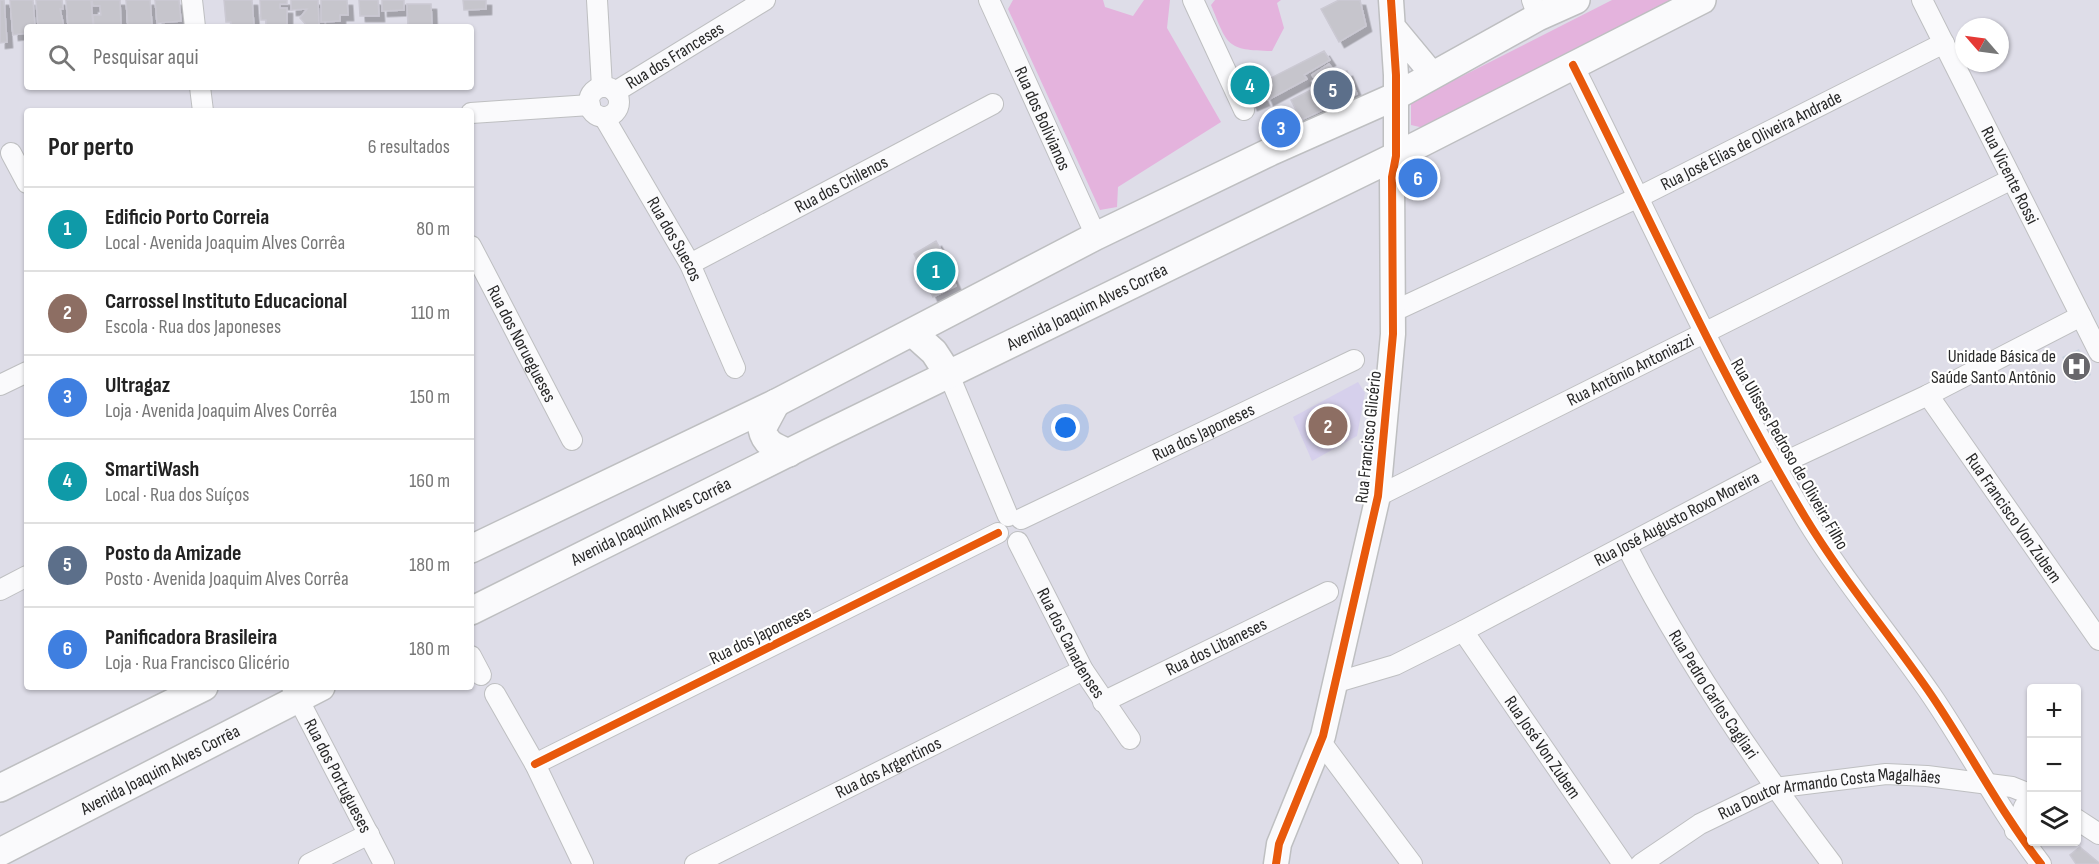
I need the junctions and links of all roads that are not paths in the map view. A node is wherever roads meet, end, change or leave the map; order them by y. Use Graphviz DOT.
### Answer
graph roads {
  1 [pos="192,0"];
  2 [pos="597,0"];
  3 [pos="765,0"];
  4 [pos="989,0"];
  5 [pos="1193,0"];
  6 [pos="1391,0"];
  7 [pos="1576,0"];
  8 [pos="1702,0"];
  9 [pos="1922,0"];
  10 [pos="1535,9"];
  11 [pos="195,24"];
  12 [pos="1394,28"];
  13 [pos="1944,43"];
  14 [pos="1573,65"];
  15 [pos="1433,75"];
  16 [pos="609,89"];
  17 [pos="200,90"];
  18 [pos="1394,97"];
  19 [pos="993,104"];
  20 [pos="203,108"];
  21 [pos="1244,110"];
  22 [pos="597,111"];
  23 [pos="474,113"];
  24 [pos="13,153"];
  25 [pos="1396,156"];
  26 [pos="24,177"];
  27 [pos="2012,179"];
  28 [pos="1639,197"];
  29 [pos="1096,236"];
  30 [pos="474,252"];
  31 [pos="690,264"];
  32 [pos="1392,312"];
  33 [pos="2080,316"];
  34 [pos="914,333"];
  35 [pos="1703,335"];
  36 [pos="2099,352"];
  37 [pos="1354,360"];
  38 [pos="735,368"];
  39 [pos="24,373"];
  40 [pos="949,375"];
  41 [pos="0,385"];
  42 [pos="1928,395"];
  43 [pos="777,404"];
  44 [pos="572,440"];
  45 [pos="789,453"];
  46 [pos="1776,466"];
  47 [pos="1378,496"];
  48 [pos="1015,517"];
  49 [pos="998,533"];
  50 [pos="1018,542"];
  51 [pos="1627,547"];
  52 [pos="474,548"];
  53 [pos="24,578"];
  54 [pos="0,590"];
  55 [pos="1328,592"];
  56 [pos="474,610"];
  57 [pos="1463,631"];
  58 [pos="2099,640"];
  59 [pos="474,662"];
  60 [pos="1083,670"];
  61 [pos="481,675"];
  62 [pos="1334,683"];
  63 [pos="198,690"];
  64 [pos="304,691"];
  65 [pos="495,694"];
  66 [pos="1103,702"];
  67 [pos="1130,739"];
  68 [pos="1321,742"];
  69 [pos="535,764"];
  70 [pos="1989,785"];
  71 [pos="0,788"];
  72 [pos="1774,788"];
  73 [pos="2027,793"];
  74 [pos="2027,807"];
  75 [pos="2081,822"];
  76 [pos="2015,831"];
  77 [pos="369,834"];
  78 [pos="2099,834"];
  79 [pos="0,852"];
  80 [pos="309,864"];
  81 [pos="384,864"];
  82 [pos="583,864"];
  83 [pos="695,864"];
  84 [pos="1276,864"];
  85 [pos="1412,864"];
  86 [pos="1623,864"];
  87 [pos="1641,864"];
  88 [pos="1832,864"];
  89 [pos="2041,864"];
  1 -- 11 [label="street"];
  2 -- 16 [label="street"];
  3 -- 16 [label="street, Rua dos Franceses"];
  4 -- 29 [label="street, Rua dos Bolivianos"];
  5 -- 21 [label="street"];
  6 -- 12 [label="street, Rua Francisco Glicério"];
  7 -- 10 [label="main road"];
  8 -- 14 [label="main road, Avenida Joaquim Alves Corrêa"];
  9 -- 13 [label="street, Rua Vicente Rossi"];
  10 -- 15 [label="main road"];
  12 -- 15 [label="street"];
  12 -- 18 [label="street, Rua Francisco Glicério"];
  13 -- 27 [label="street, Rua Vicente Rossi"];
  13 -- 28 [label="street, Rua José Elias de Oliveira Andrade"];
  14 -- 25 [label="main road, Avenida Joaquim Alves Corrêa"];
  14 -- 28 [label="street, Rua Ulisses Pedroso de Oliveira Filho"];
  15 -- 18 [label="main road"];
  16 -- 22 [label="street"];
  16 -- 22 [label="street"];
  17 -- 20 [label="street"];
  18 -- 25 [label="street, Rua Francisco Glicério"];
  18 -- 29 [label="main road"];
  19 -- 31 [label="street, Rua dos Chilenos"];
  22 -- 23 [label="street"];
  22 -- 31 [label="street, Rua dos Suecos"];
  24 -- 26 [label="street"];
  25 -- 32 [label="street, Rua Francisco Glicério"];
  25 -- 40 [label="main road, Avenida Joaquim Alves Corrêa"];
  27 -- 33 [label="street, Rua Vicente Rossi"];
  27 -- 35 [label="street, Rua Antônio Antoniazzi"];
  28 -- 32 [label="street, Rua José Elias de Oliveira Andrade"];
  28 -- 35 [label="street, Rua Ulisses Pedroso de Oliveira Filho"];
  29 -- 34 [label="main road"];
  30 -- 44 [label="street, Rua dos Noruegueses"];
  31 -- 38 [label="street, Rua dos Suecos"];
  32 -- 47 [label="street, Rua Francisco Glicério"];
  33 -- 36 [label="street, Rua Vicente Rossi"];
  33 -- 42 [label="street, Rua José Augusto Roxo Moreira"];
  34 -- 40 [label="main road"];
  34 -- 43 [label="main road"];
  35 -- 46 [label="street, Rua Ulisses Pedroso de Oliveira Filho"];
  35 -- 47 [label="street, Rua Antônio Antoniazzi"];
  37 -- 48 [label="street, Rua dos Japoneses"];
  39 -- 41 [label="street"];
  40 -- 45 [label="main road, Avenida Joaquim Alves Corrêa"];
  40 -- 48 [label="street"];
  42 -- 46 [label="street, Rua José Augusto Roxo Moreira"];
  42 -- 58 [label="street, Rua Francisco Von Zubem"];
  43 -- 45 [label="main road"];
  43 -- 52 [label="main road"];
  45 -- 56 [label="main road, Avenida Joaquim Alves Corrêa"];
  46 -- 51 [label="street, Rua José Augusto Roxo Moreira"];
  46 -- 70 [label="street, Rua Ulisses Pedroso de Oliveira Filho"];
  47 -- 62 [label="street, Rua Francisco Glicério"];
  48 -- 49 [label="street"];
  48 -- 50 [label="street"];
  49 -- 50 [label="street"];
  49 -- 69 [label="street, Rua dos Japoneses"];
  50 -- 60 [label="street, Rua dos Canadenses"];
  51 -- 57 [label="street, Rua José Augusto Roxo Moreira"];
  51 -- 72 [label="street, Rua Pedro Carlos Cagliari"];
  53 -- 54 [label="street"];
  55 -- 66 [label="street, Rua dos Libaneses"];
  57 -- 62 [label="street, Rua José Augusto Roxo Moreira"];
  57 -- 86 [label="street, Rua José Von Zubem"];
  59 -- 61 [label="street"];
  60 -- 66 [label="street, Rua dos Canadenses"];
  60 -- 83 [label="street, Rua dos Argentinos"];
  62 -- 68 [label="street, Rua Francisco Glicério"];
  63 -- 71 [label="main road"];
  64 -- 77 [label="street, Rua dos Portugueses"];
  64 -- 79 [label="main road, Avenida Joaquim Alves Corrêa"];
  65 -- 69 [label="street"];
  66 -- 67 [label="street, Rua dos Canadenses"];
  68 -- 84 [label="street, Rua Francisco Glicério"];
  68 -- 85 [label="street"];
  69 -- 82 [label="street"];
  70 -- 72 [label="street, Rua Doutor Armando Costa Magalhães"];
  70 -- 73 [label="street, Rua Doutor Armando Costa Magalhães"];
  70 -- 76 [label="street, Rua Ulisses Pedroso de Oliveira Filho"];
  72 -- 87 [label="street, Rua Doutor Armando Costa Magalhães"];
  72 -- 88 [label="street, Rua Pedro Carlos Cagliari"];
  74 -- 76 [label="street"];
  75 -- 78 [label="street"];
  76 -- 89 [label="street, Rua Ulisses Pedroso de Oliveira Filho"];
  77 -- 80 [label="street"];
  77 -- 81 [label="street, Rua dos Portugueses"];
}
